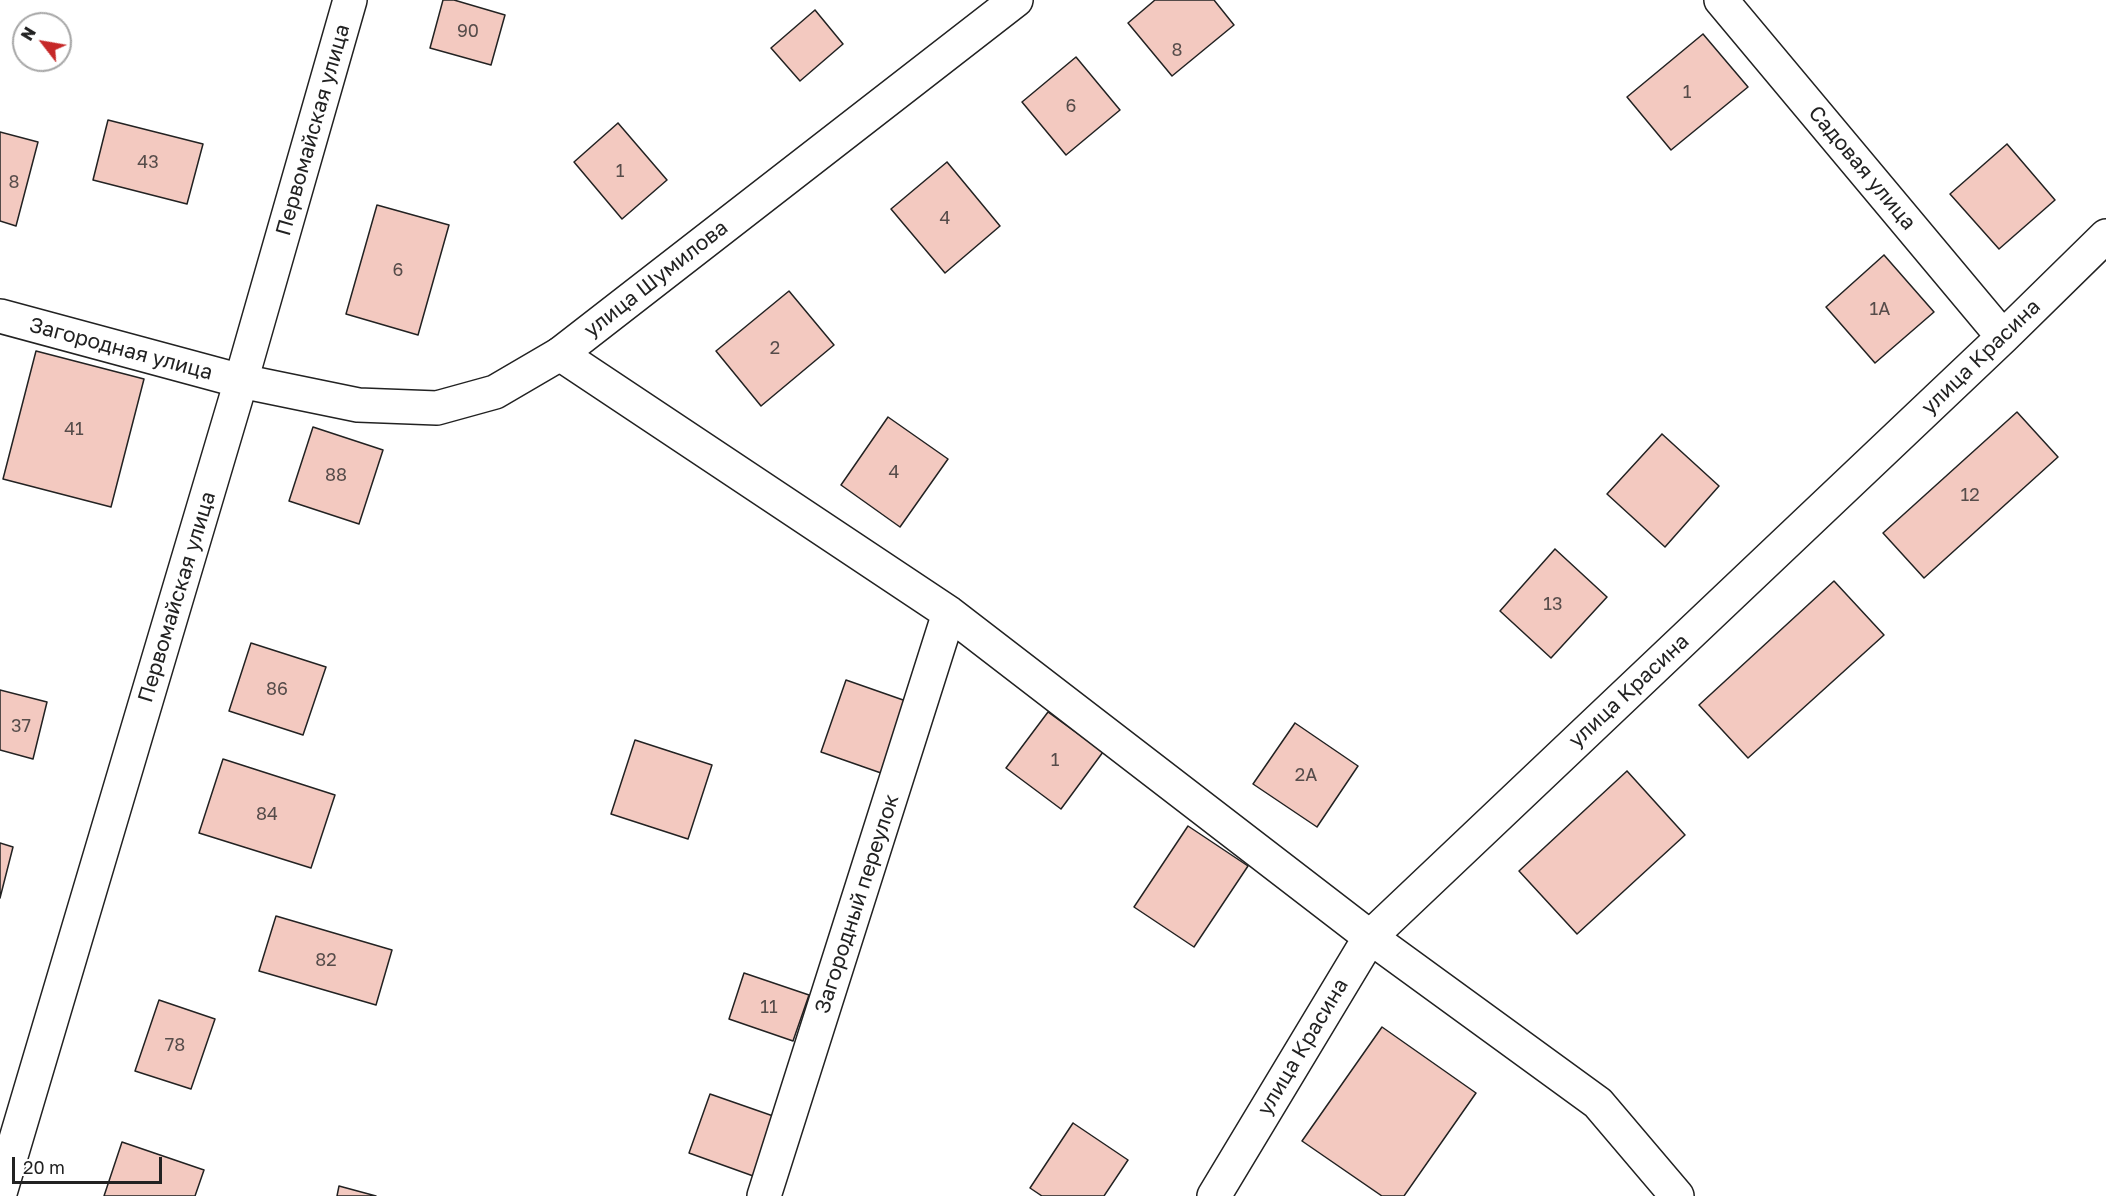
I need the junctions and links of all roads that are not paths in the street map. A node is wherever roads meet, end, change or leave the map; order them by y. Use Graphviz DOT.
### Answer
graph roads {
  1 [pos="350,0"];
  2 [pos="1016,0"];
  3 [pos="1721,0"];
  4 [pos="2106,236"];
  5 [pos="0,316"];
  6 [pos="2003,337"];
  7 [pos="560,354"];
  8 [pos="241,381"];
  9 [pos="949,613"];
  10 [pos="1370,937"];
  11 [pos="0,1193"];
  12 [pos="764,1196"];
  13 [pos="1214,1196"];
  14 [pos="1677,1196"];
  1 -- 8 [label="street, Первомайская улица"];
  2 -- 7 [label="street, улица Шумилова"];
  3 -- 6 [label="street, Садовая улица"];
  4 -- 6 [label="street, улица Красина"];
  5 -- 8 [label="street, Загородная улица"];
  6 -- 10 [label="street, улица Красина"];
  7 -- 8 [label="street, улица Шумилова"];
  7 -- 9 [label="street"];
  8 -- 11 [label="street, Первомайская улица"];
  9 -- 10 [label="street"];
  9 -- 12 [label="street, Загородный переулок"];
  10 -- 13 [label="street, улица Красина"];
  10 -- 14 [label="street"];
}
